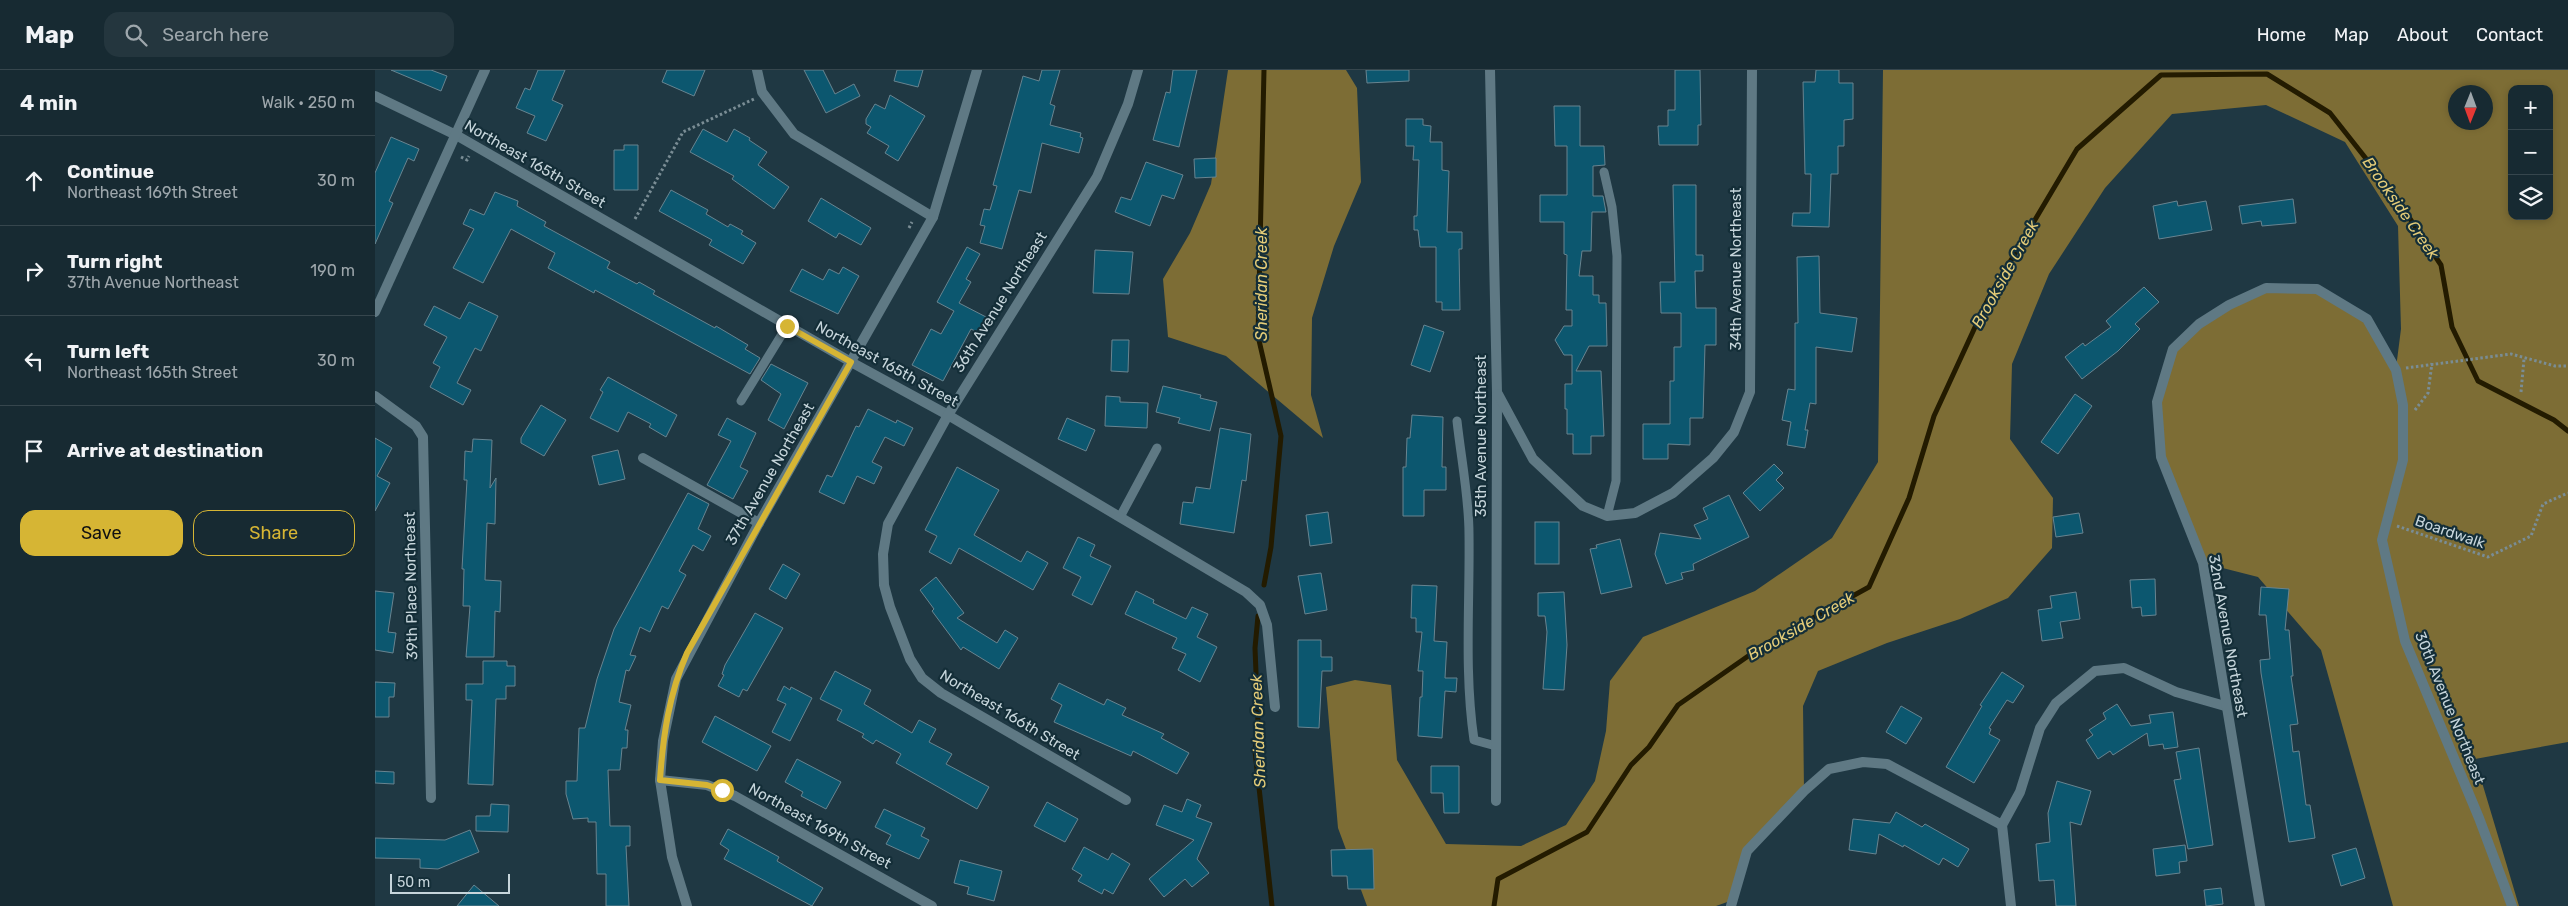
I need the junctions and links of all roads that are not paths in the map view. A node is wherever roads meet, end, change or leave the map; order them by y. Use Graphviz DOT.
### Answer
graph roads {
  1 [pos="485,70"];
  2 [pos="757,70"];
  3 [pos="977,70"];
  4 [pos="1138,70"];
  5 [pos="1752,70"];
  6 [pos="1489,72"];
  7 [pos="375,96"];
  8 [pos="456,135"];
  9 [pos="1604,172"];
  10 [pos="933,218"];
  11 [pos="375,312"];
  12 [pos="787,326"];
  13 [pos="2173,349"];
  14 [pos="851,362"];
  15 [pos="1497,393"];
  16 [pos="375,396"];
  17 [pos="741,401"];
  18 [pos="948,415"];
  19 [pos="1457,420"];
  20 [pos="1157,448"];
  21 [pos="643,458"];
  22 [pos="1607,516"];
  23 [pos="1120,517"];
  24 [pos="759,523"];
  25 [pos="890,607"];
  26 [pos="2225,706"];
  27 [pos="1275,707"];
  28 [pos="1496,746"];
  29 [pos="660,780"];
  30 [pos="431,798"];
  31 [pos="1126,800"];
  32 [pos="1496,802"];
  33 [pos="2002,825"];
  34 [pos="1730,903"];
  35 [pos="687,906"];
  36 [pos="933,906"];
  37 [pos="2011,906"];
  38 [pos="2260,906"];
  39 [pos="2512,906"];
  1 -- 8 [label="street"];
  2 -- 10 [label="street"];
  3 -- 10 [label="street, 37th Avenue Northeast"];
  4 -- 18 [label="street, 36th Avenue Northeast"];
  5 -- 22 [label="street, 34th Avenue Northeast"];
  6 -- 15 [label="street, 35th Avenue Northeast"];
  7 -- 8 [label="street, Northeast 165th Street"];
  8 -- 11 [label="street"];
  8 -- 12 [label="street, Northeast 165th Street"];
  9 -- 22 [label="lane"];
  10 -- 14 [label="street, 37th Avenue Northeast"];
  12 -- 14 [label="street, Northeast 165th Street"];
  12 -- 17 [label="lane"];
  13 -- 26 [label="street, 32nd Avenue Northeast"];
  13 -- 39 [label="street, 30th Avenue Northeast"];
  14 -- 18 [label="street, Northeast 165th Street"];
  14 -- 24 [label="street, 37th Avenue Northeast"];
  15 -- 22 [label="street"];
  15 -- 28 [label="street, 35th Avenue Northeast"];
  16 -- 30 [label="street, 39th Place Northeast"];
  18 -- 23 [label="street, Northeast 165th Street"];
  18 -- 25 [label="street, 36th Avenue Northeast"];
  19 -- 28 [label="lane"];
  20 -- 23 [label="lane"];
  21 -- 24 [label="street"];
  23 -- 27 [label="street, Northeast 165th Street"];
  24 -- 29 [label="street, 37th Avenue Northeast"];
  25 -- 31 [label="street, Northeast 166th Street"];
  26 -- 33 [label="street"];
  26 -- 38 [label="street, 32nd Avenue Northeast"];
  28 -- 32 [label="street, 35th Avenue Northeast"];
  29 -- 35 [label="street, 37th Avenue Northeast"];
  29 -- 36 [label="street, Northeast 169th Street"];
  33 -- 34 [label="street"];
  33 -- 37 [label="street"];
}
